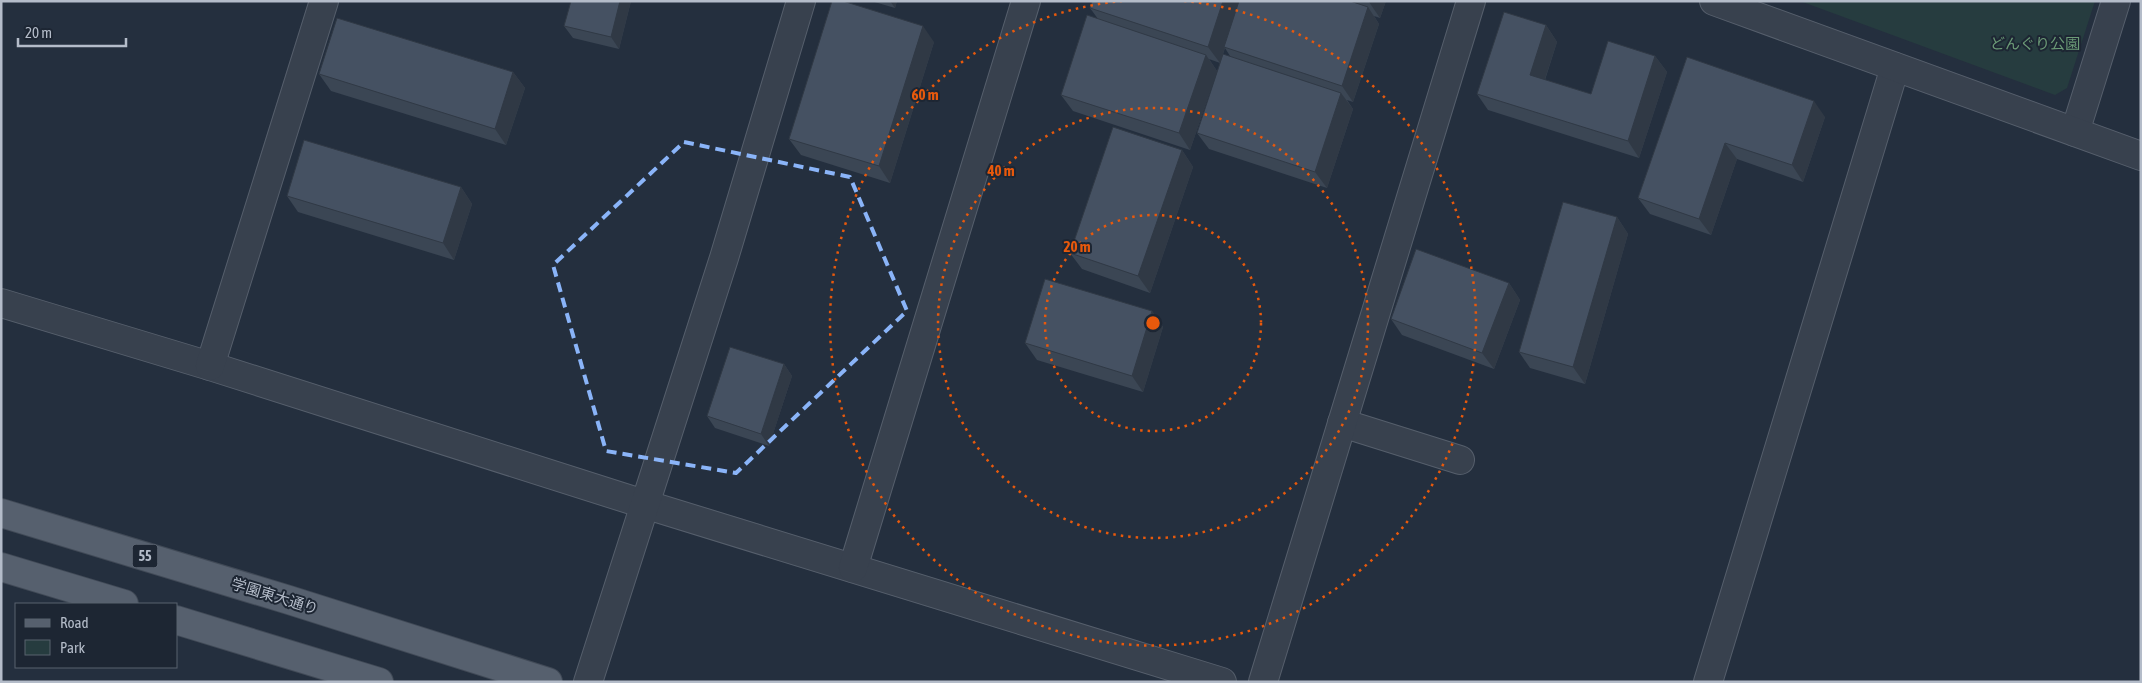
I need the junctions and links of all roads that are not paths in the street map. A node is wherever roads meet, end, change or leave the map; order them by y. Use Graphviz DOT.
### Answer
graph roads {
  1 [pos="324,1"];
  2 [pos="801,1"];
  3 [pos="1026,1"];
  4 [pos="1471,1"];
  5 [pos="1714,1"];
  6 [pos="2116,1"];
  7 [pos="1895,67"];
  8 [pos="2075,132"];
  9 [pos="2141,156"];
  10 [pos="1,303"];
  11 [pos="210,366"];
  12 [pos="1342,423"];
  13 [pos="1460,460"];
  14 [pos="644,504"];
  15 [pos="1,513"];
  16 [pos="1,567"];
  17 [pos="853,568"];
  18 [pos="121,603"];
  19 [pos="178,621"];
  20 [pos="379,682"];
  21 [pos="548,682"];
  22 [pos="588,682"];
  23 [pos="1222,682"];
  24 [pos="1262,682"];
  25 [pos="1708,682"];
  1 -- 11 [label="street"];
  2 -- 14 [label="street"];
  3 -- 17 [label="street"];
  4 -- 12 [label="street"];
  5 -- 7 [label="street"];
  6 -- 8 [label="street"];
  7 -- 8 [label="street"];
  7 -- 25 [label="street"];
  8 -- 9 [label="street"];
  10 -- 11 [label="street"];
  11 -- 14 [label="street"];
  12 -- 13 [label="street"];
  12 -- 24 [label="street"];
  14 -- 17 [label="street"];
  14 -- 22 [label="street"];
  15 -- 21 [label="main road, 学園東大通り / 55"];
  16 -- 18 [label="main road"];
  17 -- 23 [label="street"];
  19 -- 20 [label="main road"];
}
